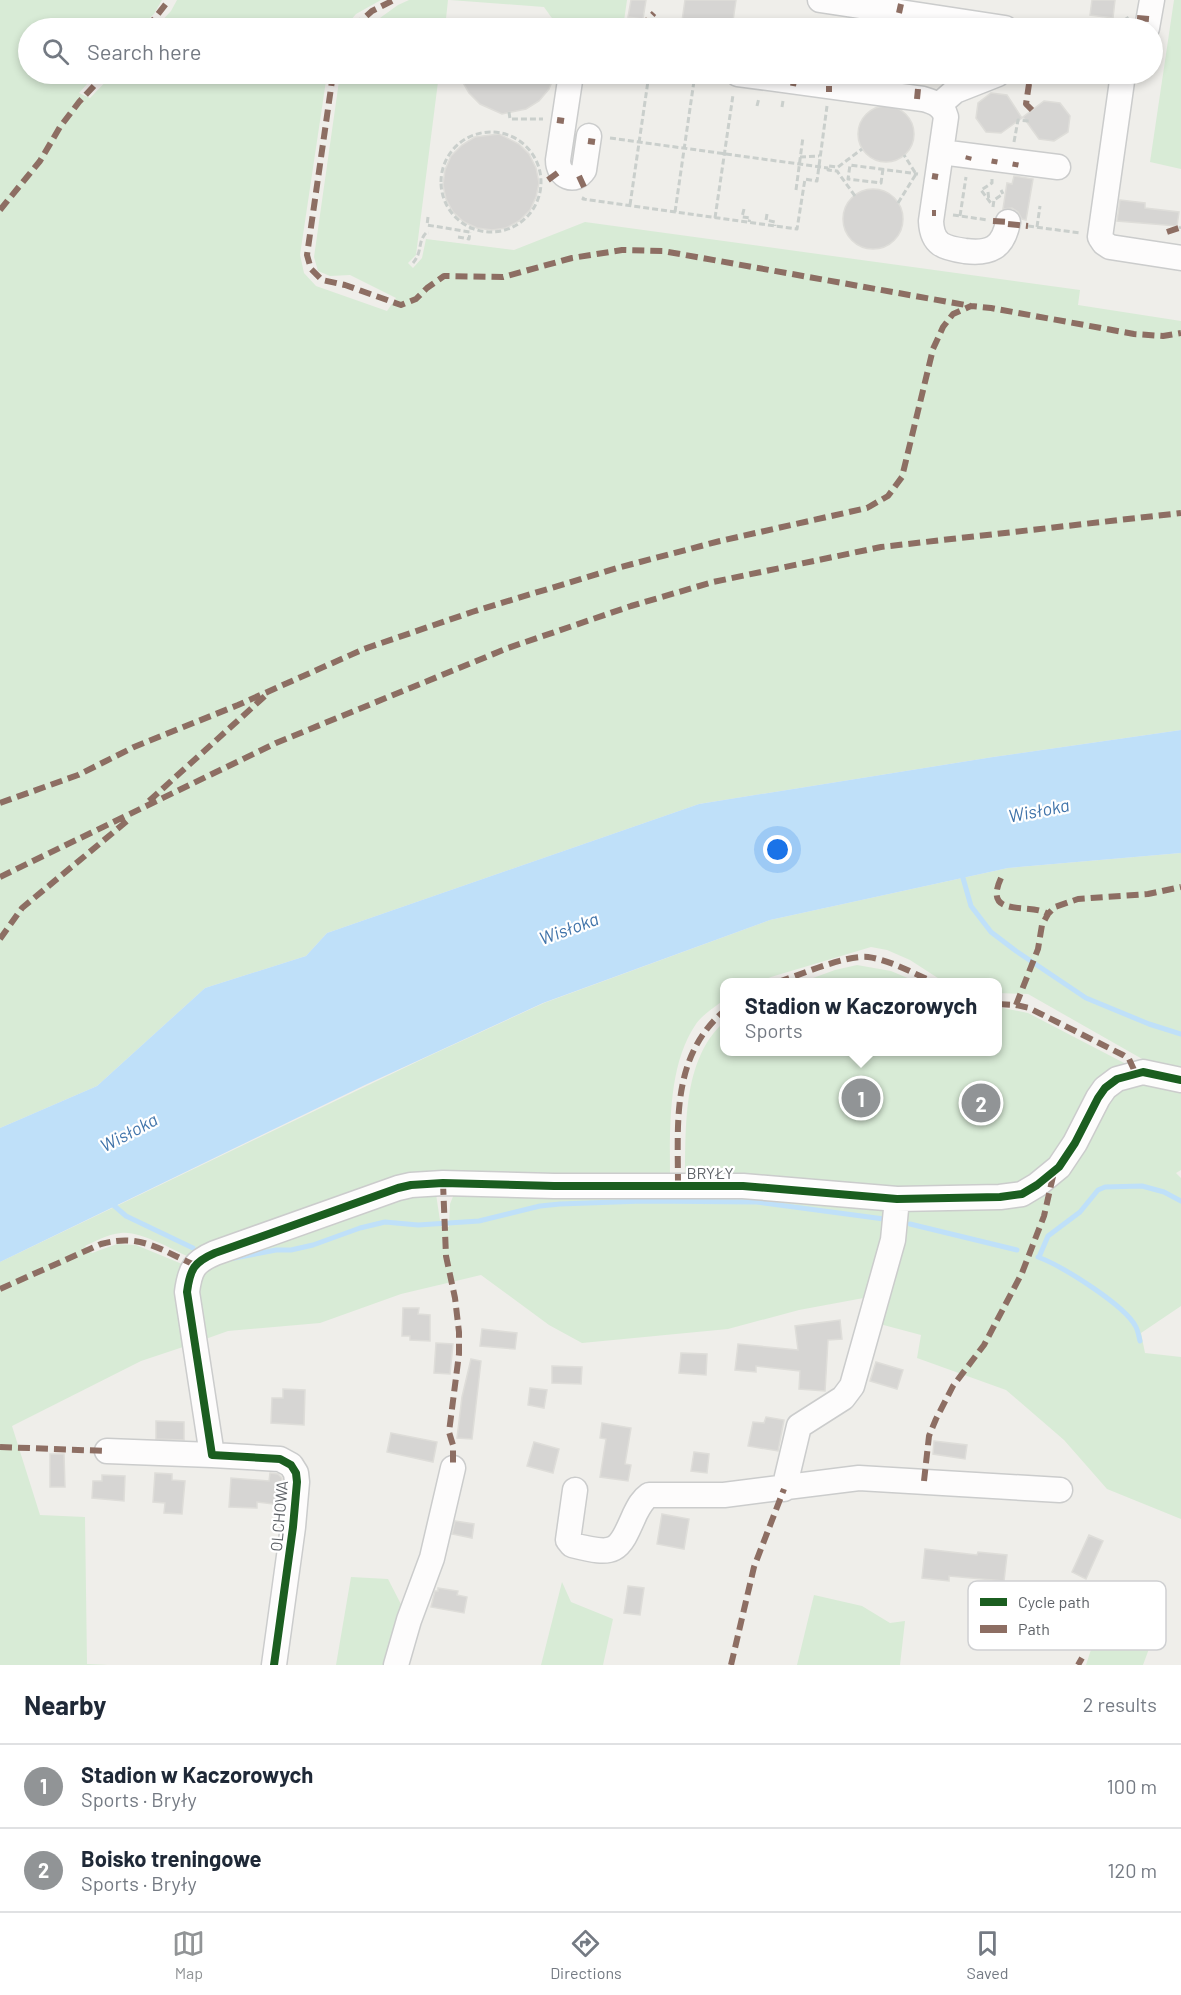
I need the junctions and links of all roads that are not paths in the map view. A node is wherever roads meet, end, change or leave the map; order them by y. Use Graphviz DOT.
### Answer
graph roads {
  1 [pos="820,0"];
  2 [pos="1152,0"];
  3 [pos="939,18"];
  4 [pos="1149,18"];
  5 [pos="569,84"];
  6 [pos="735,84"];
  7 [pos="973,84"];
  8 [pos="1122,84"];
  9 [pos="939,105"];
  10 [pos="598,138"];
  11 [pos="941,152"];
  12 [pos="1058,167"];
  13 [pos="1002,215"];
  14 [pos="1181,258"];
  15 [pos="1181,1080"];
  16 [pos="897,1199"];
  17 [pos="107,1451"];
  18 [pos="212,1455"];
  19 [pos="453,1468"];
  20 [pos="784,1489"];
  21 [pos="575,1490"];
  22 [pos="1060,1490"];
  23 [pos="274,1665"];
  24 [pos="396,1665"];
  1 -- 3 [label="street"];
  2 -- 4 [label="street"];
  5 -- 10 [label="street"];
  6 -- 9 [label="street"];
  7 -- 9 [label="street"];
  8 -- 14 [label="street"];
  9 -- 11 [label="street"];
  11 -- 12 [label="street"];
  11 -- 13 [label="street"];
  15 -- 16 [label="street, BRYŁY"];
  16 -- 18 [label="street, BRYŁY"];
  16 -- 20 [label="street"];
  17 -- 18 [label="street"];
  18 -- 23 [label="street, OLCHOWA"];
  19 -- 24 [label="street"];
  20 -- 21 [label="street"];
  20 -- 22 [label="street"];
}
